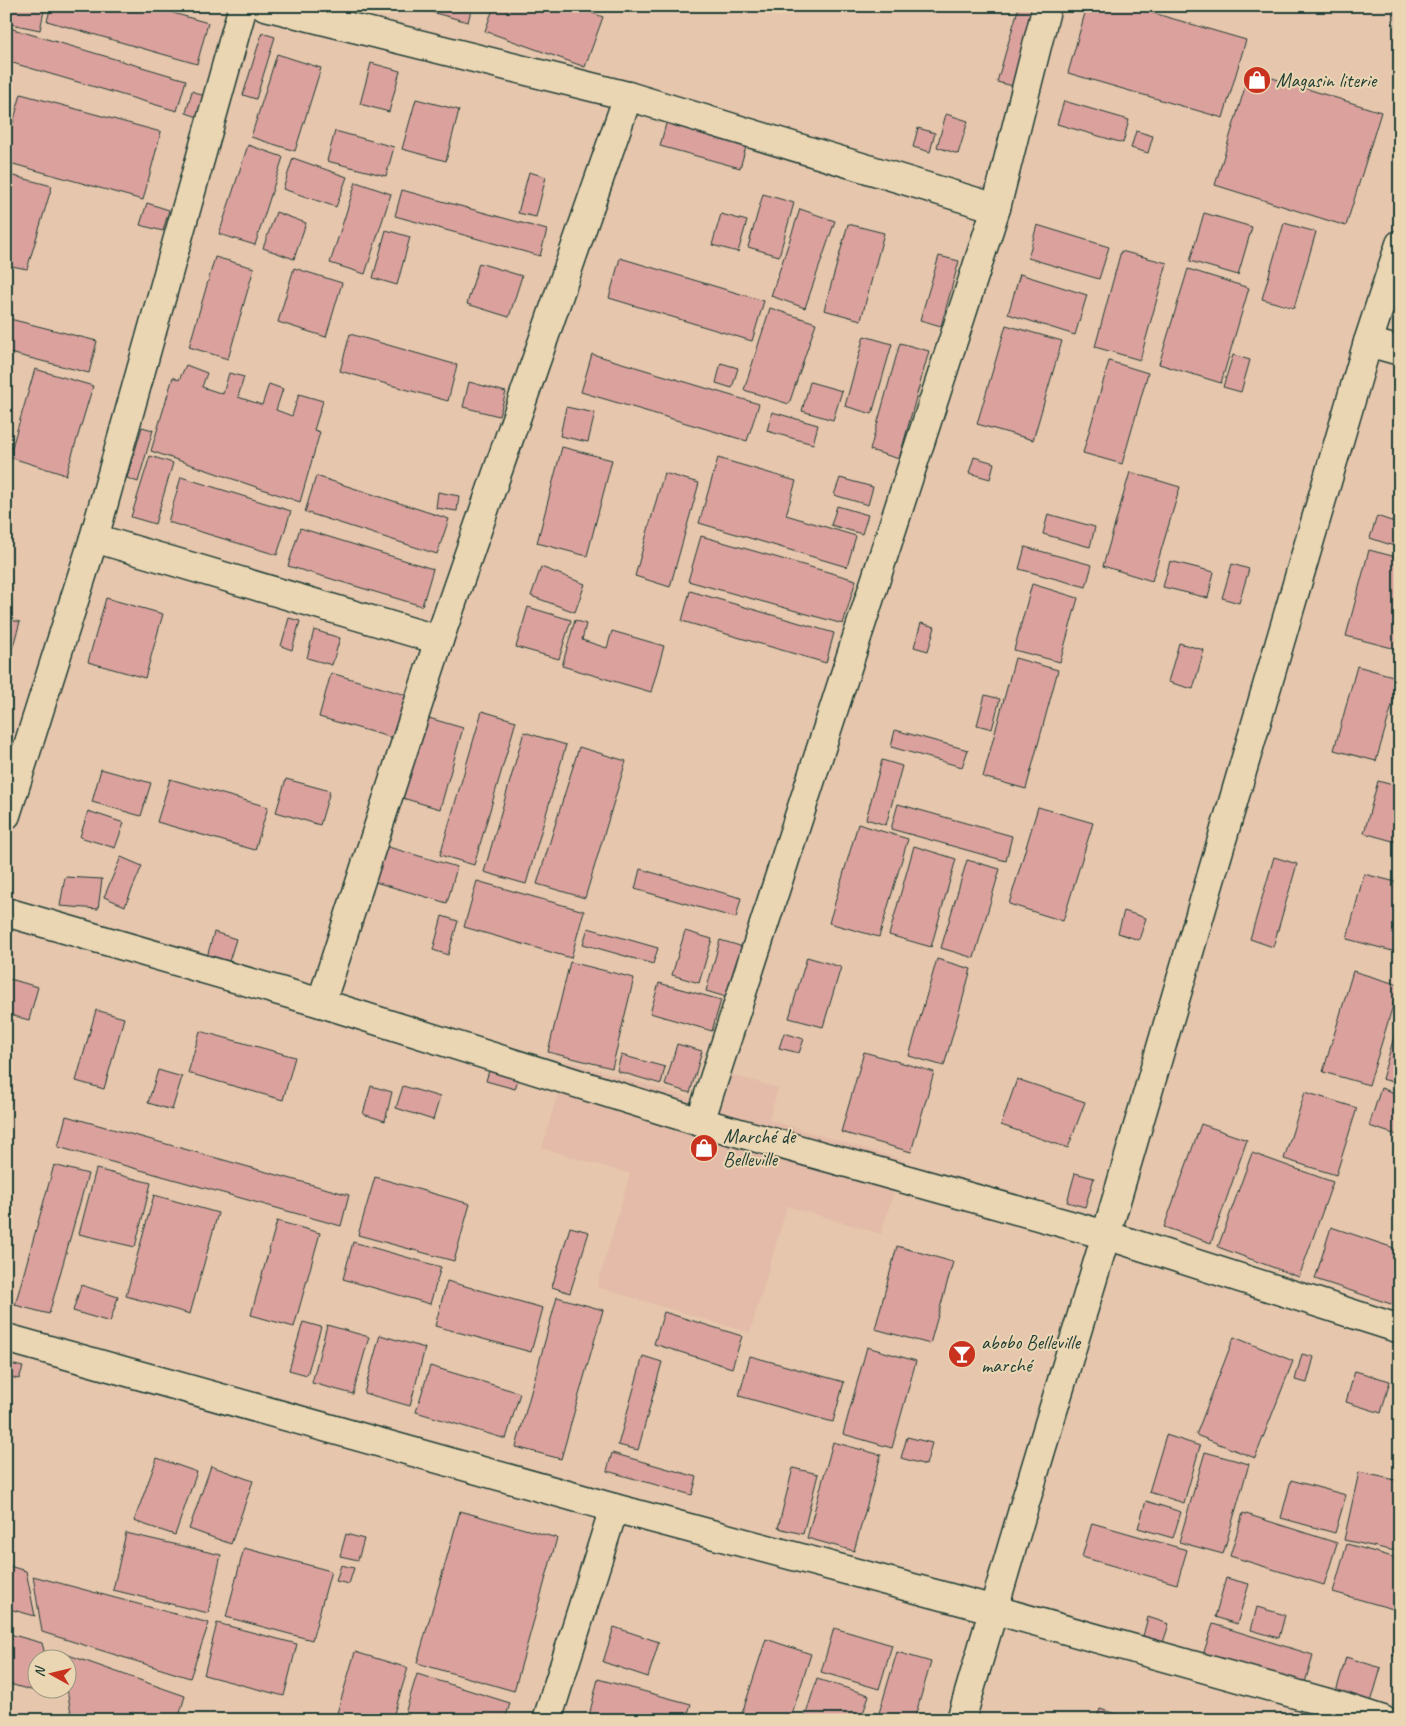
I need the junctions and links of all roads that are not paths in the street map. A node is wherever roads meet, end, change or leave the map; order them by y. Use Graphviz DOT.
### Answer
graph roads {
  1 [pos="243,6"];
  2 [pos="265,6"];
  3 [pos="1048,6"];
  4 [pos="628,96"];
  5 [pos="996,208"];
  6 [pos="1400,244"];
  7 [pos="1368,342"];
  8 [pos="1400,351"];
  9 [pos="94,538"];
  10 [pos="438,640"];
  11 [pos="6,816"];
  12 [pos="6,912"];
  13 [pos="321,1003"];
  14 [pos="700,1122"];
  15 [pos="1106,1235"];
  16 [pos="1400,1329"];
  17 [pos="6,1338"];
  18 [pos="614,1508"];
  19 [pos="995,1610"];
  20 [pos="1344,1714"];
  21 [pos="547,1720"];
  22 [pos="962,1720"];
  23 [pos="1383,1720"];
  1 -- 9 [label="street"];
  2 -- 4 [label="street"];
  3 -- 5 [label="street"];
  4 -- 5 [label="street"];
  4 -- 10 [label="street"];
  5 -- 14 [label="street"];
  6 -- 7 [label="street"];
  7 -- 8 [label="street"];
  7 -- 15 [label="street"];
  9 -- 10 [label="street"];
  9 -- 11 [label="street"];
  10 -- 13 [label="street"];
  12 -- 13 [label="street"];
  13 -- 14 [label="street"];
  14 -- 15 [label="street"];
  15 -- 16 [label="street"];
  15 -- 19 [label="street"];
  17 -- 18 [label="street"];
  18 -- 19 [label="street"];
  18 -- 21 [label="street"];
  19 -- 20 [label="street"];
  19 -- 22 [label="street"];
  20 -- 23 [label="street"];
}
